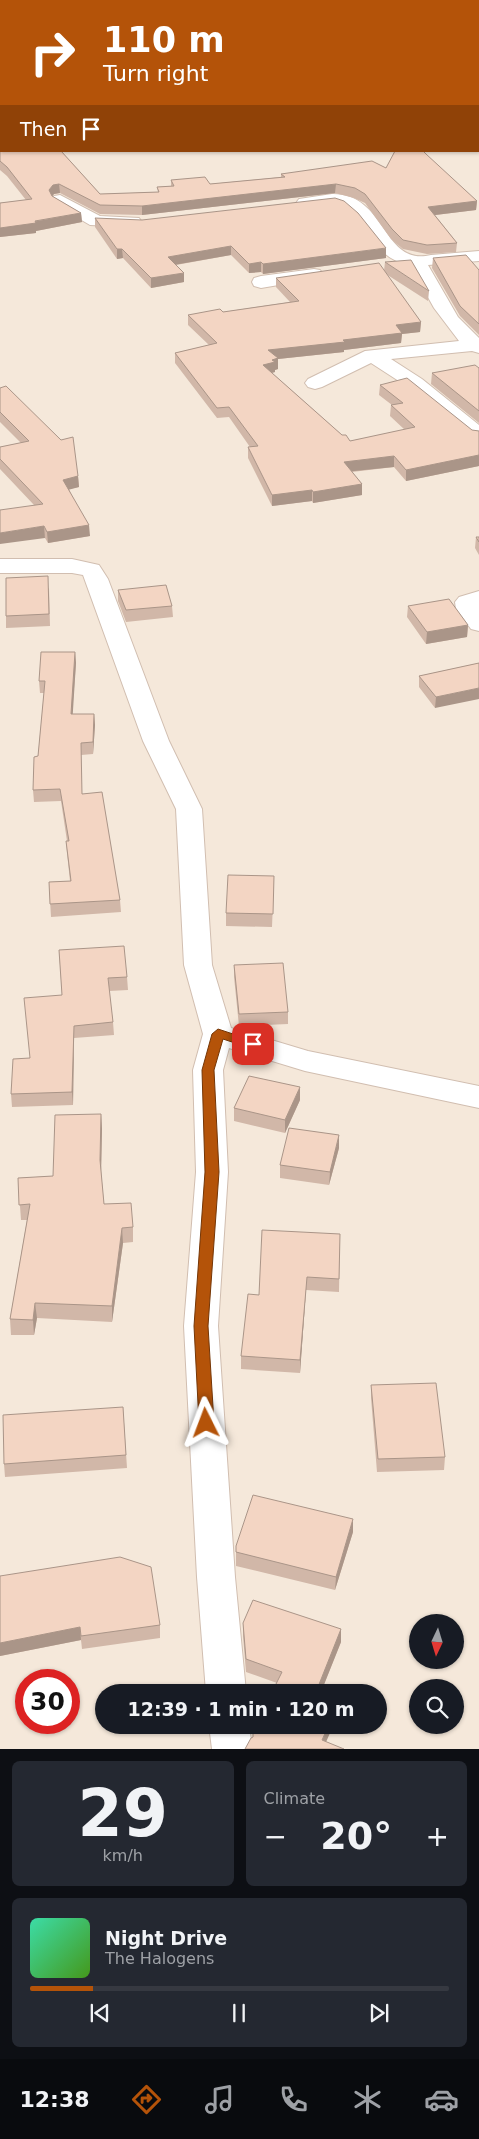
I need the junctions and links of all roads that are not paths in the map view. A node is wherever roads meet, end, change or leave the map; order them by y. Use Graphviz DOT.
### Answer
graph roads {
  1 [pos="60,200"];
  2 [pos="286,206"];
  3 [pos="151,221"];
  4 [pos="479,256"];
  5 [pos="417,261"];
  6 [pos="380,265"];
  7 [pos="334,271"];
  8 [pos="261,282"];
  9 [pos="477,346"];
  10 [pos="372,355"];
  11 [pos="316,383"];
  12 [pos="479,435"];
  13 [pos="0,566"];
  14 [pos="479,598"];
  15 [pos="479,624"];
  16 [pos="218,1034"];
  17 [pos="479,1097"];
  18 [pos="225,1684"];
  19 [pos="230,1734"];
  20 [pos="232,1749"];
  1 -- 3 [label="street"];
  2 -- 5 [label="street"];
  4 -- 5 [label="street"];
  5 -- 6 [label="street"];
  5 -- 9 [label="street"];
  7 -- 8 [label="street"];
  9 -- 10 [label="street"];
  10 -- 11 [label="street"];
  10 -- 12 [label="street"];
  13 -- 16 [label="street"];
  14 -- 15 [label="street"];
  16 -- 17 [label="street"];
  16 -- 18 [label="street"];
  19 -- 20 [label="street"];
}
